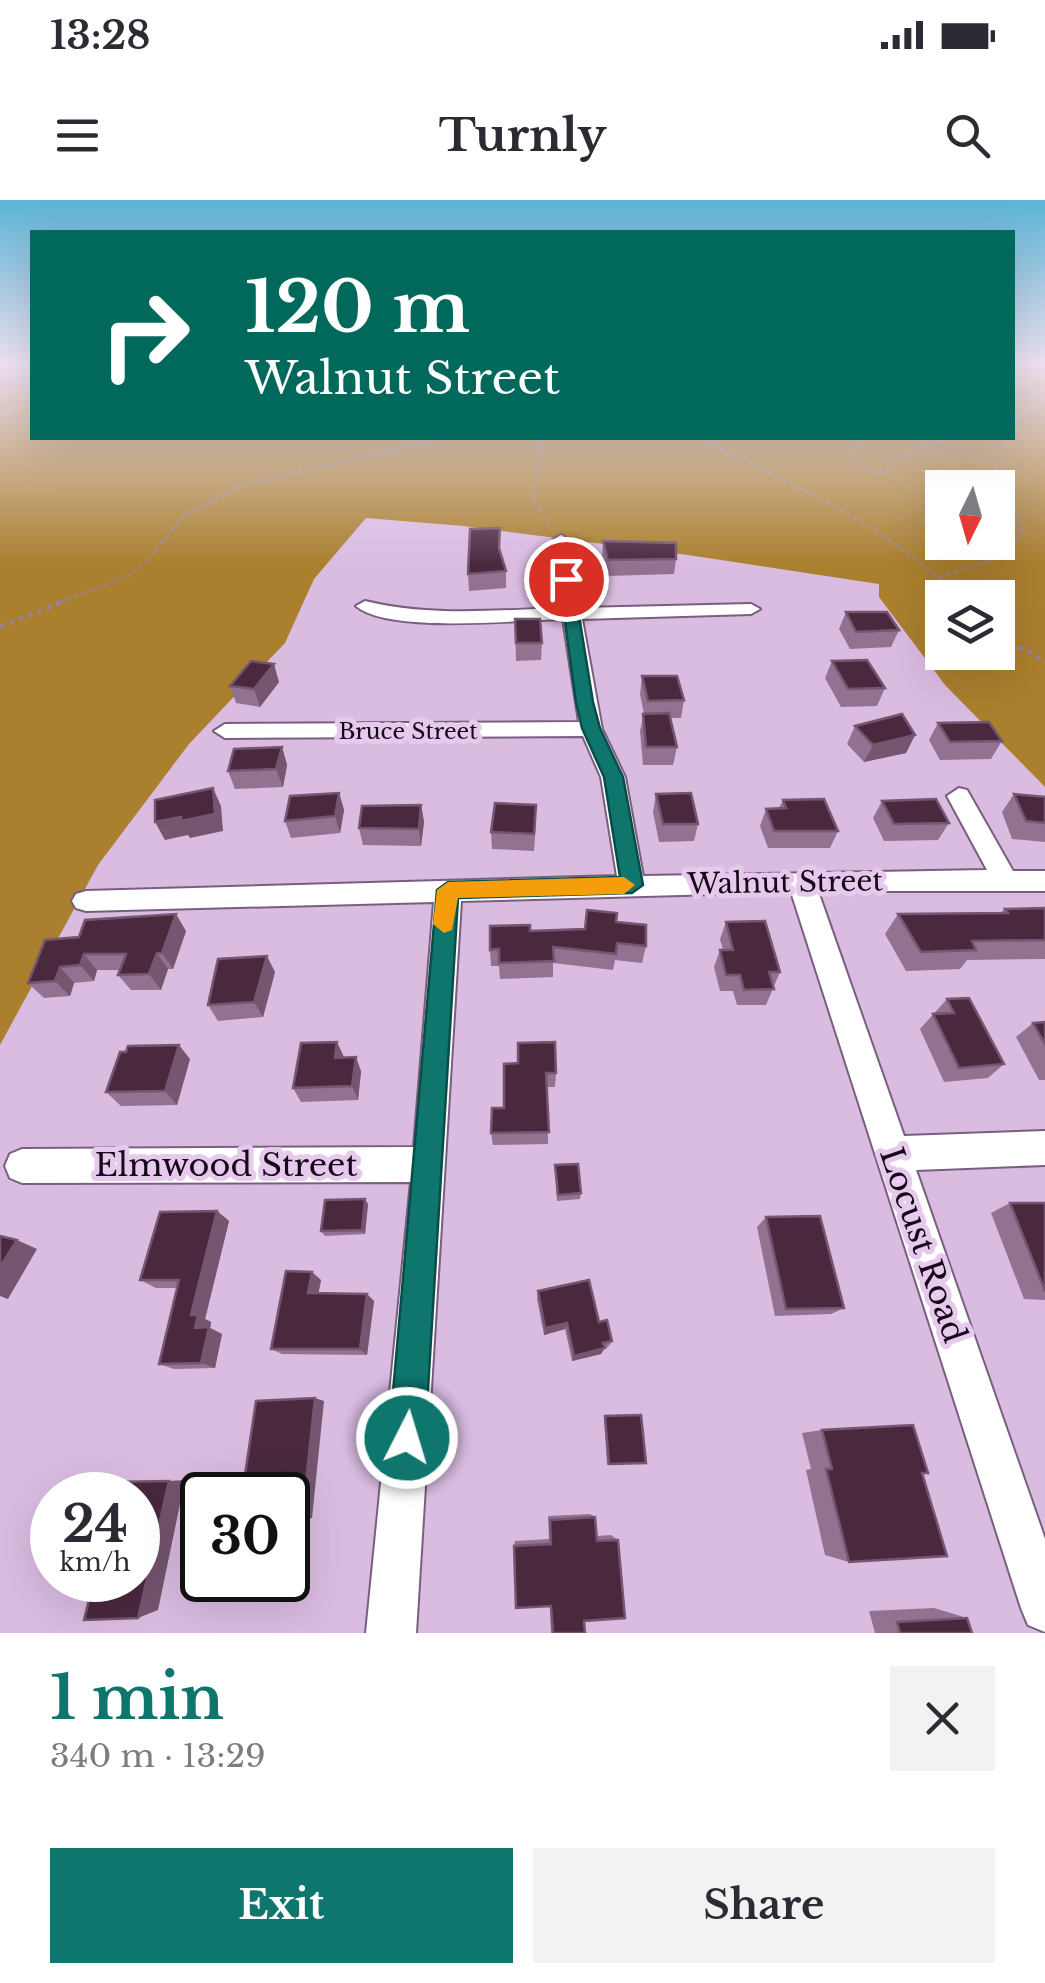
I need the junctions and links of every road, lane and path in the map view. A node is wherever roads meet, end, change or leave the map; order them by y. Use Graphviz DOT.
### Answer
graph roads {
  1 [pos="431,440"];
  2 [pos="542,440"];
  3 [pos="701,440"];
  4 [pos="863,440"];
  5 [pos="947,440"];
  6 [pos="1009,440"];
  7 [pos="561,540"];
  8 [pos="940,576"];
  9 [pos="943,580"];
  10 [pos="366,606"];
  11 [pos="751,608"];
  12 [pos="571,614"];
  13 [pos="0,627"];
  14 [pos="1015,648"];
  15 [pos="1045,661"];
  16 [pos="591,728"];
  17 [pos="224,730"];
  18 [pos="959,796"];
  19 [pos="1005,880"];
  20 [pos="801,881"];
  21 [pos="1045,881"];
  22 [pos="632,885"];
  23 [pos="448,890"];
  24 [pos="86,901"];
  25 [pos="1045,1148"];
  26 [pos="892,1154"];
  27 [pos="430,1164"];
  28 [pos="22,1166"];
  29 [pos="1045,1608"];
  30 [pos="391,1633"];
  1 -- 13 [label="path"];
  2 -- 7 [label="path"];
  3 -- 8 [label="path"];
  4 -- 5 [label="path"];
  6 -- 8 [label="path"];
  7 -- 12 [label="street"];
  8 -- 9 [label="path"];
  10 -- 12 [label="street"];
  11 -- 12 [label="street"];
  12 -- 16 [label="street"];
  14 -- 15 [label="path"];
  16 -- 17 [label="street, Bruce Street"];
  16 -- 22 [label="street"];
  18 -- 19 [label="street"];
  19 -- 20 [label="street, Walnut Street"];
  19 -- 21 [label="street, Walnut Street"];
  20 -- 22 [label="street, Walnut Street"];
  20 -- 26 [label="street, Locust Road"];
  22 -- 23 [label="street, Walnut Street"];
  23 -- 24 [label="street, Walnut Street"];
  23 -- 27 [label="street"];
  25 -- 26 [label="street"];
  26 -- 29 [label="street, Locust Road"];
  27 -- 28 [label="street, Elmwood Street"];
  27 -- 30 [label="street"];
}
